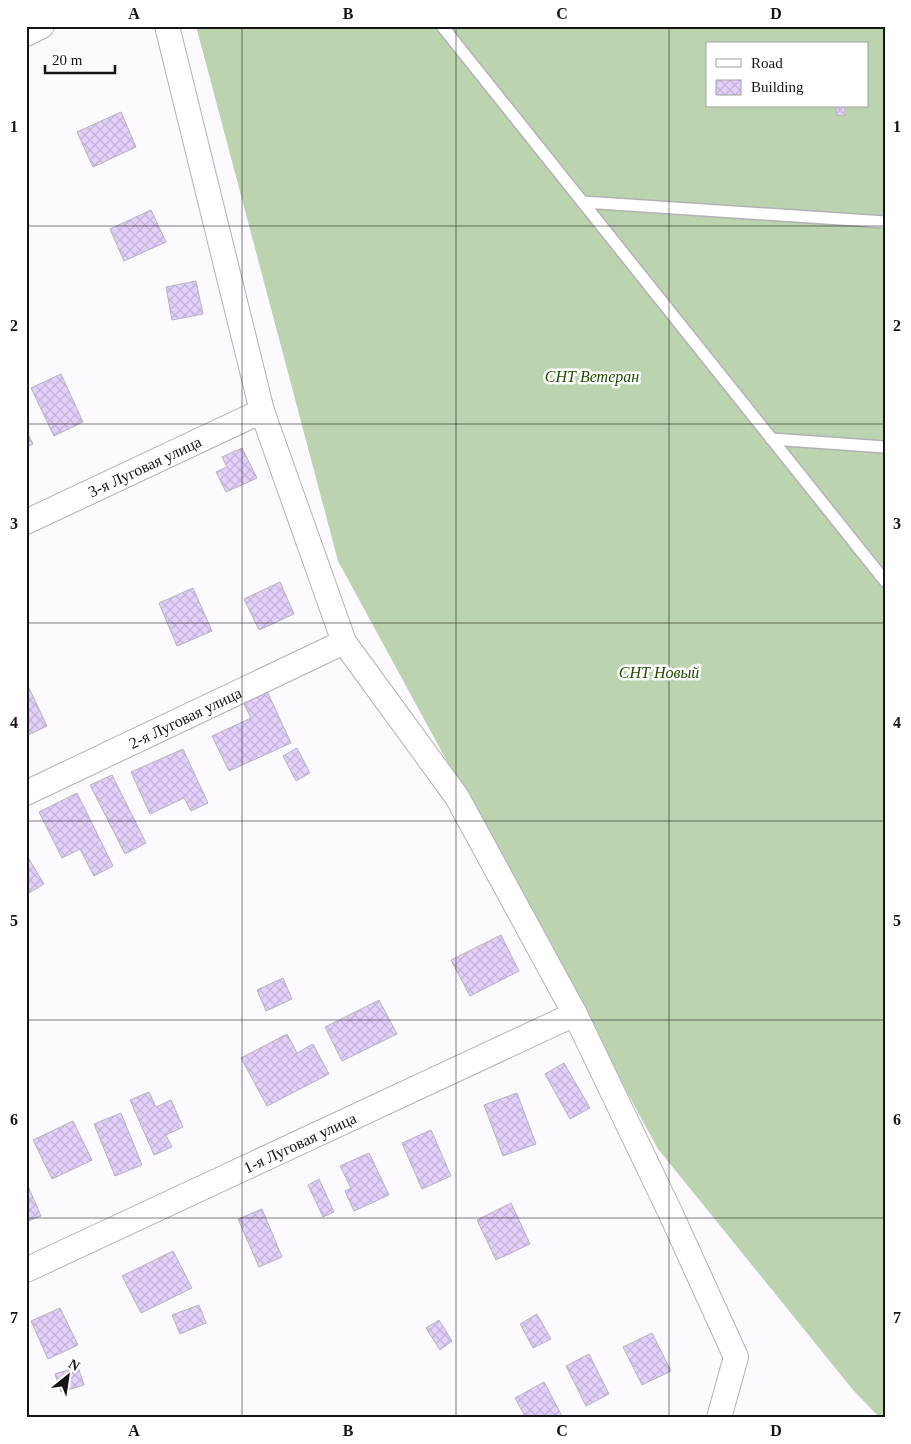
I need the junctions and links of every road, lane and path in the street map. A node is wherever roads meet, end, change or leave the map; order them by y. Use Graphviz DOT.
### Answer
graph roads {
  1 [pos="42,26"];
  2 [pos="167,26"];
  3 [pos="442,26"];
  4 [pos="26,34"];
  5 [pos="583,202"];
  6 [pos="885,222"];
  7 [pos="262,410"];
  8 [pos="772,439"];
  9 [pos="885,447"];
  10 [pos="26,522"];
  11 [pos="885,582"];
  12 [pos="344,642"];
  13 [pos="26,793"];
  14 [pos="575,1014"];
  15 [pos="26,1270"];
  16 [pos="719,1418"];
  1 -- 4 [label="street"];
  2 -- 7 [label="street"];
  3 -- 5 [label="lane"];
  5 -- 6 [label="lane"];
  5 -- 8 [label="lane"];
  7 -- 10 [label="street, 3-я Луговая улица"];
  7 -- 12 [label="street"];
  8 -- 9 [label="lane"];
  8 -- 11 [label="lane"];
  12 -- 13 [label="street, 2-я Луговая улица"];
  12 -- 14 [label="street"];
  14 -- 15 [label="street, 1-я Луговая улица"];
  14 -- 16 [label="street"];
}
